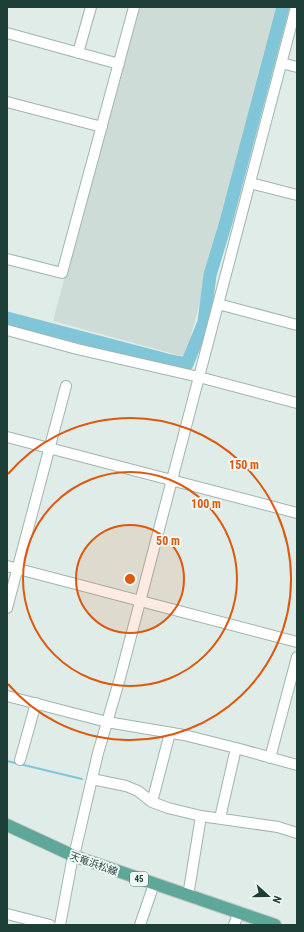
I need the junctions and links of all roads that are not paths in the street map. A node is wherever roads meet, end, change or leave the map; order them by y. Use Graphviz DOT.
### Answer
graph roads {
  1 [pos="91,7"];
  2 [pos="134,7"];
  3 [pos="296,7"];
  4 [pos="7,33"];
  5 [pos="78,53"];
  6 [pos="281,63"];
  7 [pos="119,64"];
  8 [pos="297,67"];
  9 [pos="7,102"];
  10 [pos="102,127"];
  11 [pos="250,183"];
  12 [pos="297,195"];
  13 [pos="7,259"];
  14 [pos="218,304"];
  15 [pos="297,325"];
  16 [pos="7,330"];
  17 [pos="199,377"];
  18 [pos="66,386"];
  19 [pos="297,403"];
  20 [pos="7,437"];
  21 [pos="50,448"];
  22 [pos="171,480"];
  23 [pos="297,513"];
  24 [pos="7,566"];
  25 [pos="18,569"];
  26 [pos="140,601"];
  27 [pos="7,608"];
  28 [pos="297,642"];
  29 [pos="297,657"];
  30 [pos="7,696"];
  31 [pos="36,703"];
  32 [pos="107,722"];
  33 [pos="170,733"];
  34 [pos="236,748"];
  35 [pos="270,758"];
  36 [pos="20,760"];
  37 [pos="297,765"];
  38 [pos="92,779"];
  39 [pos="152,802"];
  40 [pos="201,816"];
  41 [pos="220,818"];
  42 [pos="7,825"];
  43 [pos="297,832"];
  44 [pos="74,856"];
  45 [pos="154,884"];
  46 [pos="188,896"];
  47 [pos="239,912"];
  48 [pos="7,914"];
  49 [pos="50,925"];
  50 [pos="60,925"];
  51 [pos="140,925"];
  52 [pos="234,925"];
  53 [pos="274,925"];
  1 -- 5 [label="street"];
  2 -- 7 [label="street"];
  3 -- 6 [label="street"];
  4 -- 5 [label="street"];
  5 -- 7 [label="street"];
  6 -- 8 [label="street"];
  6 -- 11 [label="street"];
  7 -- 10 [label="street"];
  9 -- 10 [label="street"];
  10 -- 13 [label="street"];
  11 -- 12 [label="street"];
  11 -- 14 [label="street"];
  14 -- 15 [label="street"];
  14 -- 17 [label="street"];
  16 -- 17 [label="street"];
  17 -- 19 [label="street"];
  17 -- 22 [label="street"];
  18 -- 21 [label="street"];
  20 -- 21 [label="street"];
  21 -- 22 [label="street"];
  21 -- 25 [label="street"];
  22 -- 23 [label="street"];
  22 -- 26 [label="street"];
  24 -- 25 [label="street"];
  25 -- 26 [label="street"];
  25 -- 27 [label="street"];
  26 -- 28 [label="street"];
  26 -- 32 [label="street"];
  29 -- 35 [label="street"];
  30 -- 31 [label="street"];
  31 -- 32 [label="street"];
  31 -- 36 [label="street"];
  32 -- 33 [label="street"];
  32 -- 38 [label="street"];
  33 -- 34 [label="street"];
  33 -- 39 [label="street"];
  34 -- 35 [label="street"];
  34 -- 41 [label="street"];
  35 -- 37 [label="street"];
  38 -- 39 [label="street"];
  38 -- 44 [label="street"];
  39 -- 40 [label="street"];
  40 -- 41 [label="street"];
  40 -- 46 [label="street"];
  41 -- 43 [label="street"];
  42 -- 44 [label="main road, 天竜浜松線 / 45"];
  44 -- 45 [label="main road, 天竜浜松線 / 45"];
  44 -- 50 [label="street"];
  45 -- 46 [label="main road, 天竜浜松線 / 45"];
  45 -- 51 [label="street"];
  46 -- 47 [label="main road, 天竜浜松線 / 45"];
  47 -- 52 [label="street"];
  47 -- 53 [label="main road, 天竜浜松線 / 45"];
  48 -- 49 [label="street"];
}
